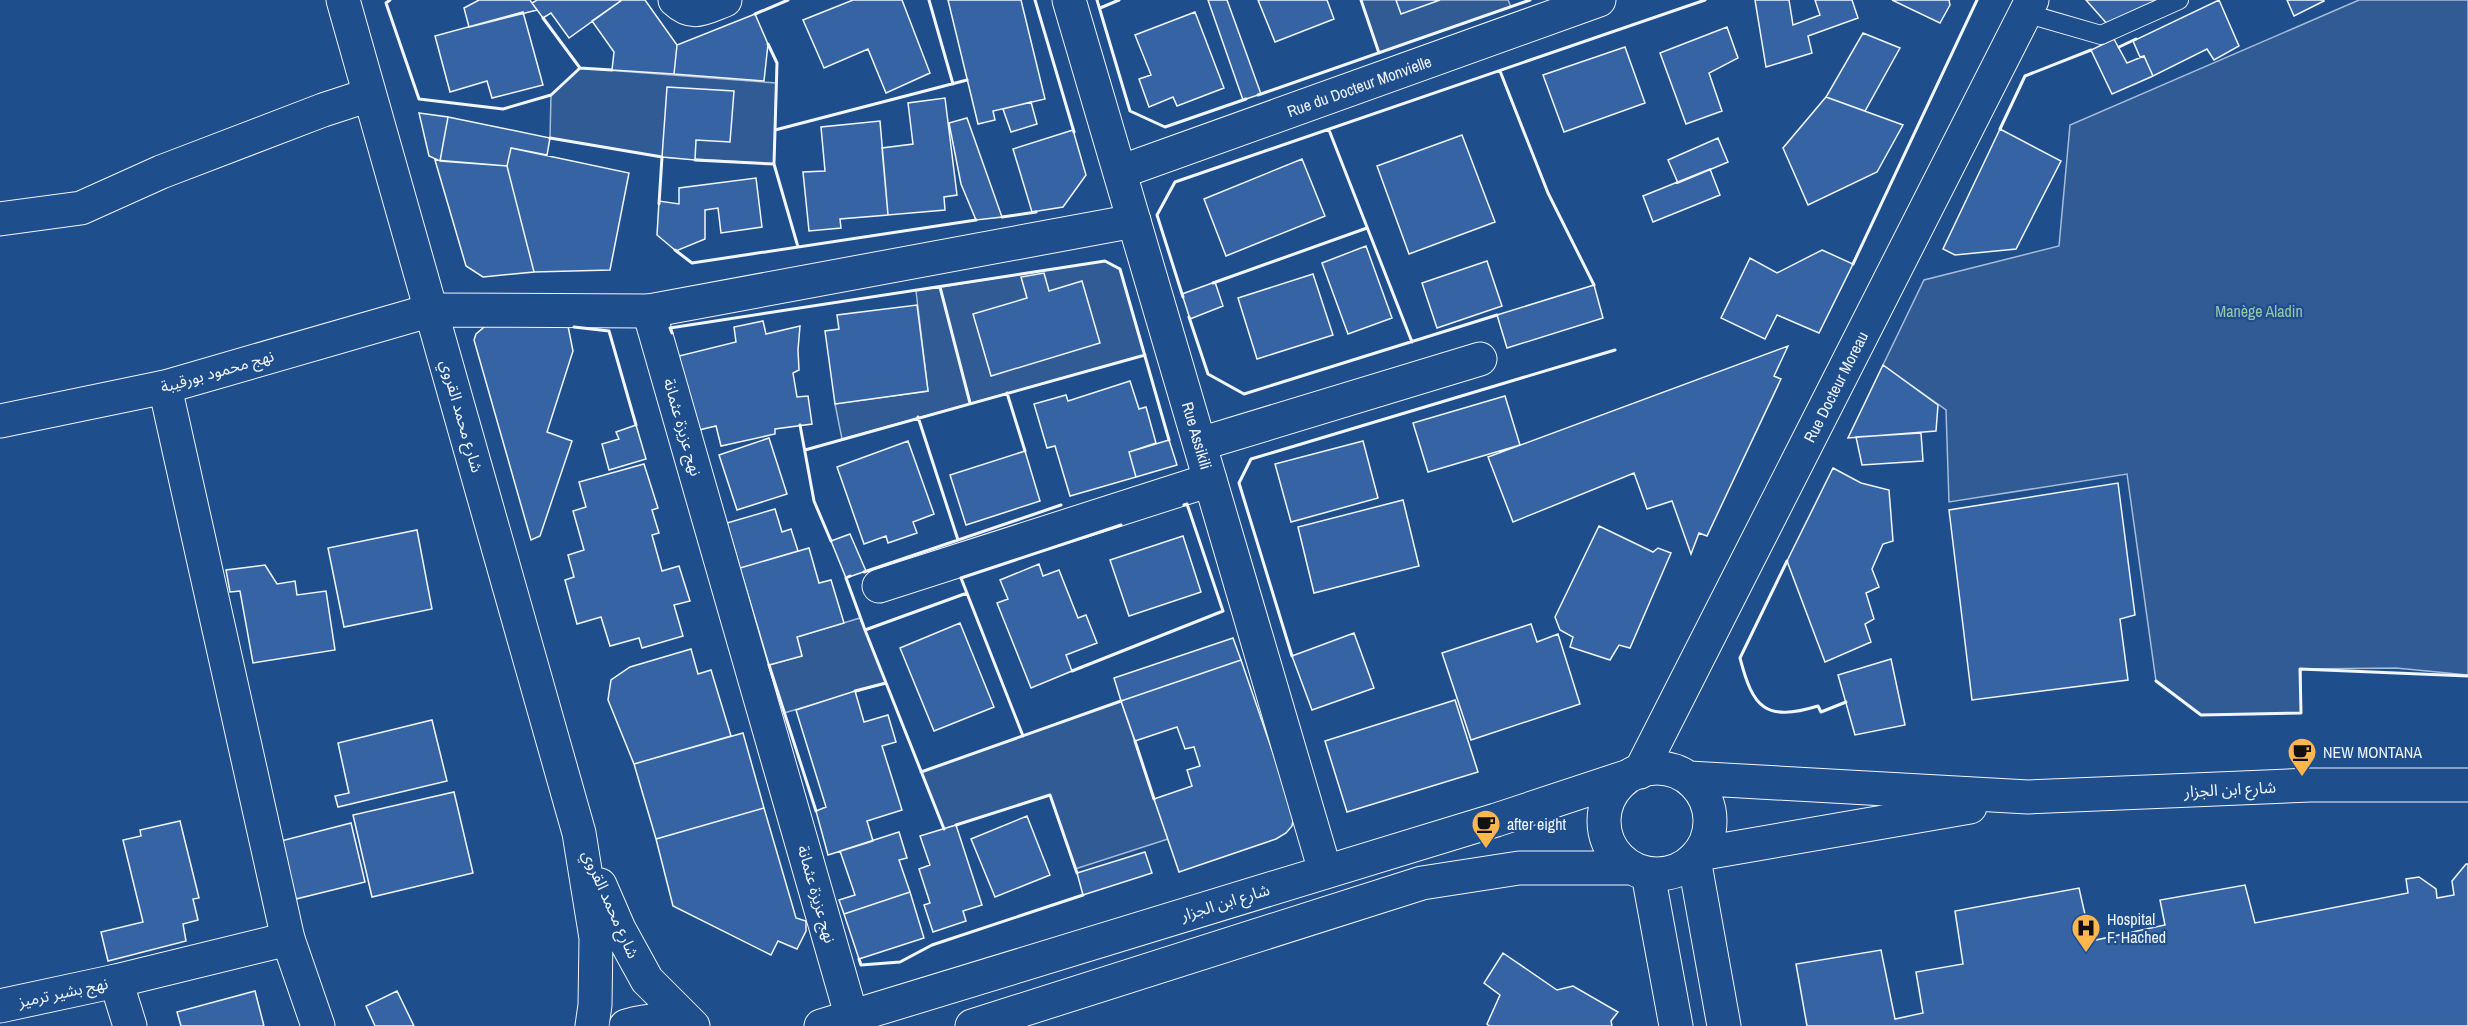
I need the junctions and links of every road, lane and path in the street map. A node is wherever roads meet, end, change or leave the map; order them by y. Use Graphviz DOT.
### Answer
graph roads {
  1 [pos="675,0"];
  2 [pos="725,0"];
  3 [pos="1069,0"];
  4 [pos="1599,0"];
  5 [pos="2179,0"];
  6 [pos="345,1"];
  7 [pos="2028,7"];
  8 [pos="369,95"];
  9 [pos="1120,172"];
  10 [pos="0,219"];
  11 [pos="1134,221"];
  12 [pos="432,310"];
  13 [pos="649,311"];
  14 [pos="1480,359"];
  15 [pos="165,387"];
  16 [pos="0,421"];
  17 [pos="1200,444"];
  18 [pos="1210,480"];
  19 [pos="879,586"];
  20 [pos="1634,774"];
  21 [pos="1689,778"];
  22 [pos="2468,785"];
  23 [pos="2028,797"];
  24 [pos="579,833"];
  25 [pos="1696,857"];
  26 [pos="1325,871"];
  27 [pos="1640,871"];
  28 [pos="288,939"];
  29 [pos="116,981"];
  30 [pos="0,1006"];
  31 [pos="852,1018"];
  32 [pos="130,1026"];
  33 [pos="318,1026"];
  34 [pos="592,1026"];
  35 [pos="626,1026"];
  36 [pos="692,1026"];
  37 [pos="821,1026"];
  38 [pos="972,1026"];
  39 [pos="1676,1026"];
  40 [pos="1724,1026"];
  1 -- 2 [label="street"];
  3 -- 9 [label="street, Rue Assikili"];
  4 -- 9 [label="street, Rue du Docteur Monvielle"];
  5 -- 7 [label="lane"];
  6 -- 8 [label="street, شارع محمد القروي"];
  7 -- 20 [label="street, Rue Docteur Moreau"];
  8 -- 10 [label="street"];
  8 -- 12 [label="street, شارع محمد القروي"];
  9 -- 11 [label="street, Rue Assikili"];
  11 -- 13 [label="street"];
  11 -- 17 [label="street, Rue Assikili"];
  12 -- 13 [label="street, نهج محمود بورقيبة"];
  12 -- 15 [label="street, نهج محمود بورقيبة"];
  12 -- 24 [label="street, شارع محمد القروي"];
  13 -- 31 [label="street, نهج عزيزة عثمانة"];
  14 -- 17 [label="street"];
  15 -- 16 [label="street, نهج محمود بورقيبة"];
  15 -- 28 [label="street"];
  17 -- 18 [label="street, Rue Assikili"];
  18 -- 19 [label="street"];
  18 -- 26 [label="street, Rue Assikili"];
  20 -- 21 [label="street"];
  20 -- 26 [label="street, شارع ابن الجزار"];
  20 -- 27 [label="street"];
  21 -- 23 [label="street, شارع ابن الجزار"];
  21 -- 25 [label="street"];
  22 -- 23 [label="street, شارع ابن الجزار"];
  23 -- 25 [label="street, شارع ابن الجزار"];
  24 -- 34 [label="street, شارع محمد القروي"];
  24 -- 36 [label="street, شارع محمد القروي"];
  25 -- 27 [label="street"];
  25 -- 40 [label="street"];
  26 -- 31 [label="street, شارع ابن الجزار"];
  27 -- 38 [label="street"];
  27 -- 39 [label="street"];
  28 -- 29 [label="street"];
  28 -- 33 [label="street"];
  29 -- 30 [label="street, نهج بشير ترميز"];
  29 -- 32 [label="street, نهج بشير ترميز"];
  31 -- 37 [label="street, شارع ابن الجزار"];
  35 -- 36 [label="street, شارع محمد القروي"];
}
